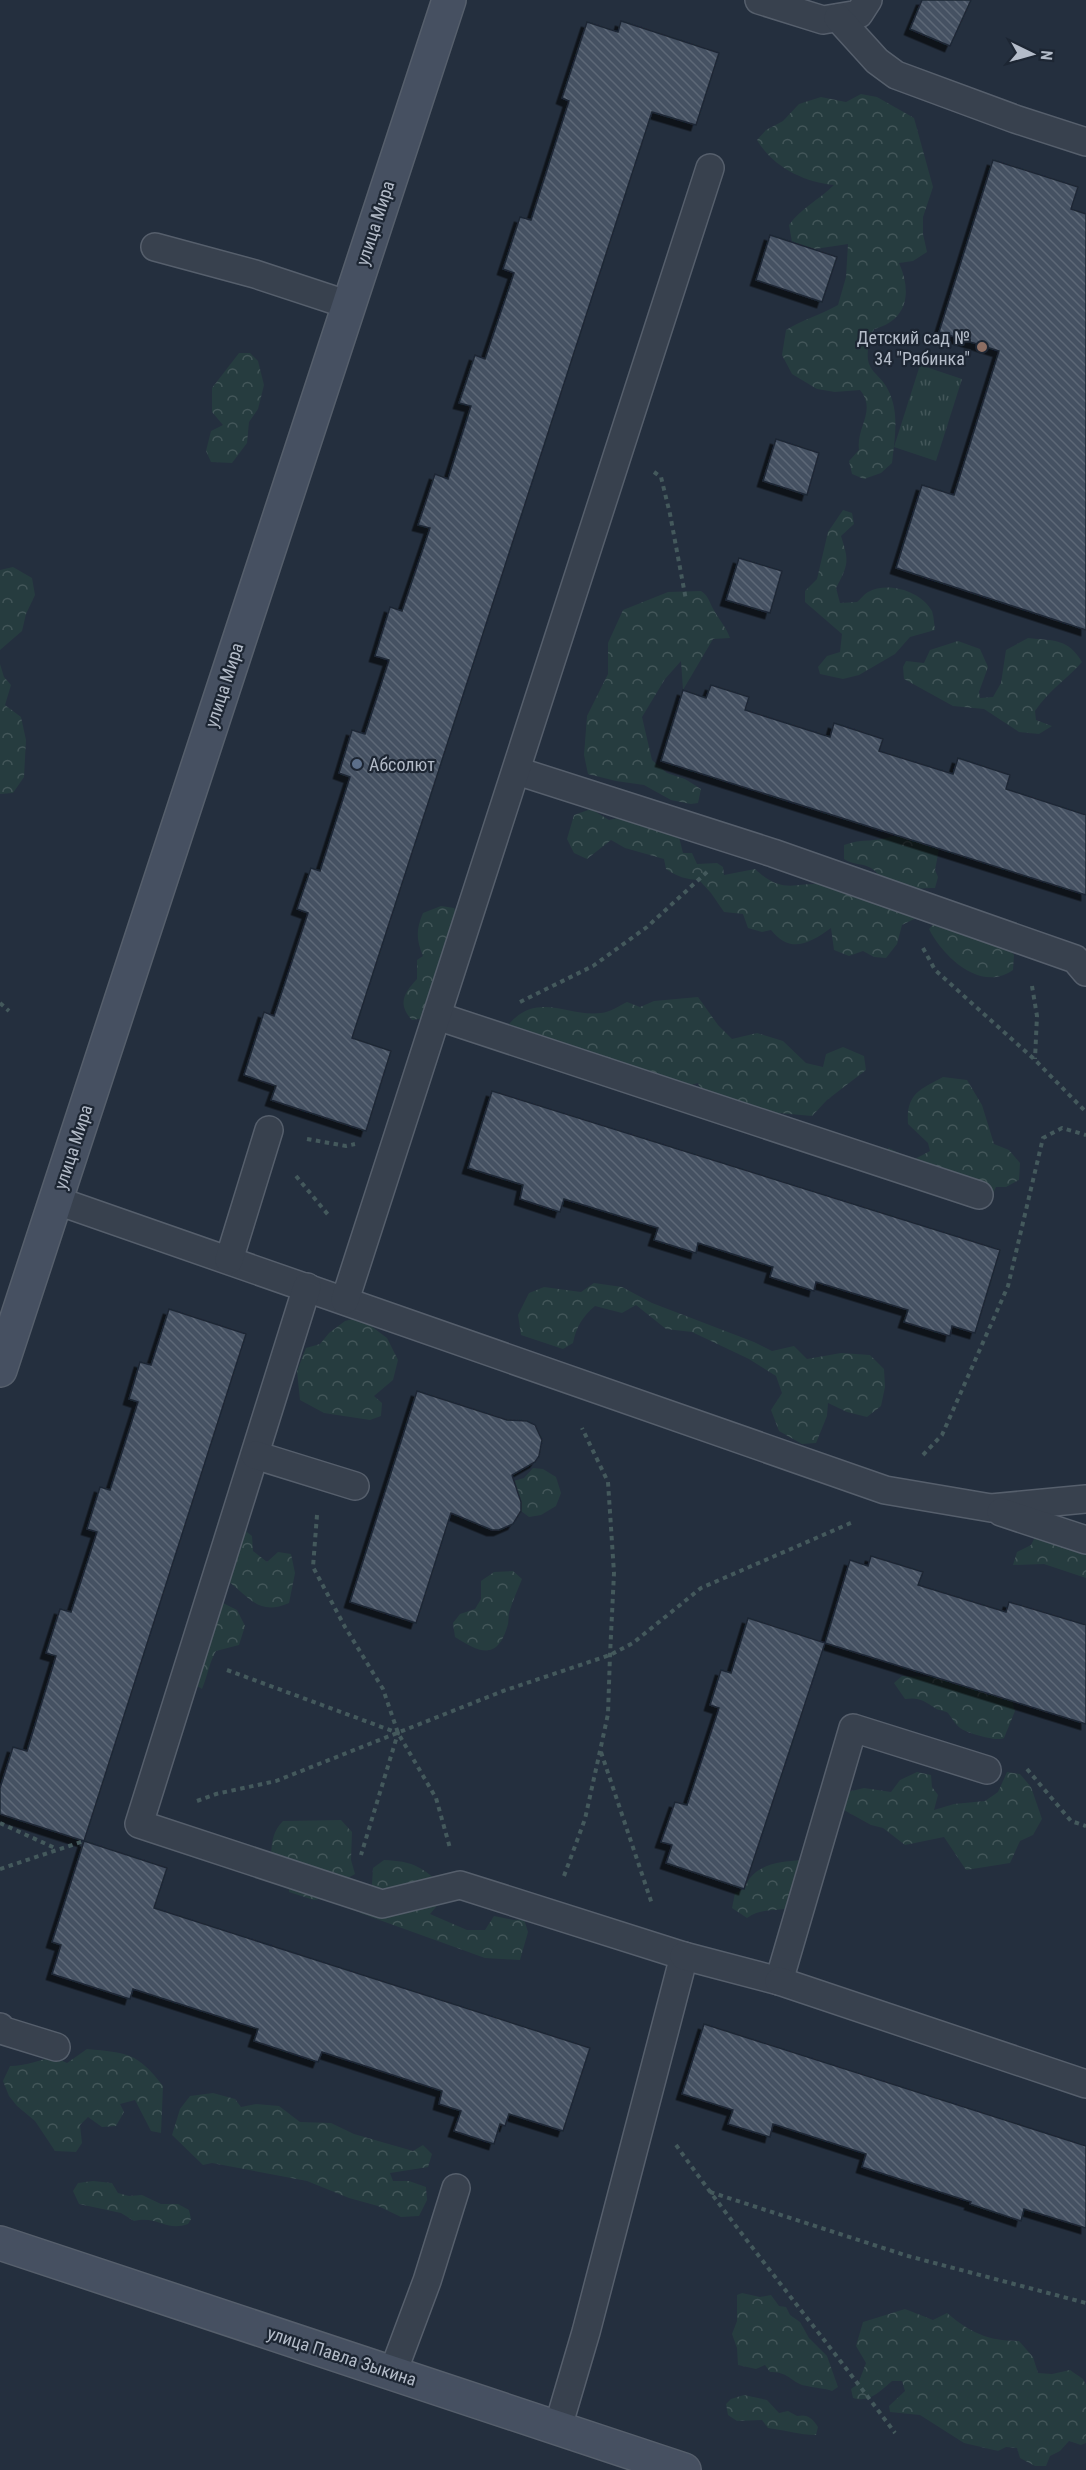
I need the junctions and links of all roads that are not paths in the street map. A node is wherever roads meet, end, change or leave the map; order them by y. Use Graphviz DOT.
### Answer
graph roads {
  1 [pos="449,0"];
  2 [pos="759,0"];
  3 [pos="868,0"];
  4 [pos="838,18"];
  5 [pos="1086,142"];
  6 [pos="711,168"];
  7 [pos="155,247"];
  8 [pos="349,305"];
  9 [pos="517,771"];
  10 [pos="1086,972"];
  11 [pos="437,1016"];
  12 [pos="267,1136"];
  13 [pos="979,1195"];
  14 [pos="55,1200"];
  15 [pos="229,1260"];
  16 [pos="308,1287"];
  17 [pos="345,1300"];
  18 [pos="0,1370"];
  19 [pos="255,1455"];
  20 [pos="355,1486"];
  21 [pos="1086,1499"];
  22 [pos="991,1508"];
  23 [pos="1086,1540"];
  24 [pos="987,1770"];
  25 [pos="677,1954"];
  26 [pos="779,1982"];
  27 [pos="0,2027"];
  28 [pos="56,2047"];
  29 [pos="1086,2084"];
  30 [pos="456,2188"];
  31 [pos="0,2243"];
  32 [pos="393,2372"];
  33 [pos="558,2427"];
  34 [pos="684,2470"];
  1 -- 8 [label="main road, улица Мира"];
  2 -- 4 [label="lane"];
  3 -- 4 [label="lane"];
  4 -- 5 [label="lane"];
  6 -- 9 [label="lane"];
  7 -- 8 [label="lane"];
  8 -- 14 [label="main road, улица Мира"];
  9 -- 10 [label="lane"];
  9 -- 11 [label="lane"];
  11 -- 13 [label="lane"];
  11 -- 17 [label="lane"];
  12 -- 15 [label="lane"];
  14 -- 15 [label="lane"];
  14 -- 18 [label="main road, улица Мира"];
  15 -- 16 [label="lane"];
  16 -- 17 [label="lane"];
  16 -- 19 [label="lane"];
  17 -- 22 [label="lane"];
  19 -- 20 [label="lane"];
  19 -- 25 [label="lane"];
  21 -- 22 [label="lane"];
  22 -- 23 [label="lane"];
  24 -- 26 [label="lane"];
  25 -- 26 [label="lane"];
  25 -- 33 [label="lane"];
  26 -- 29 [label="lane"];
  27 -- 28 [label="lane"];
  30 -- 32 [label="lane"];
  31 -- 32 [label="main road, улица Павла Зыкина"];
  32 -- 33 [label="main road, улица Павла Зыкина"];
  33 -- 34 [label="main road, улица Павла Зыкина"];
}
